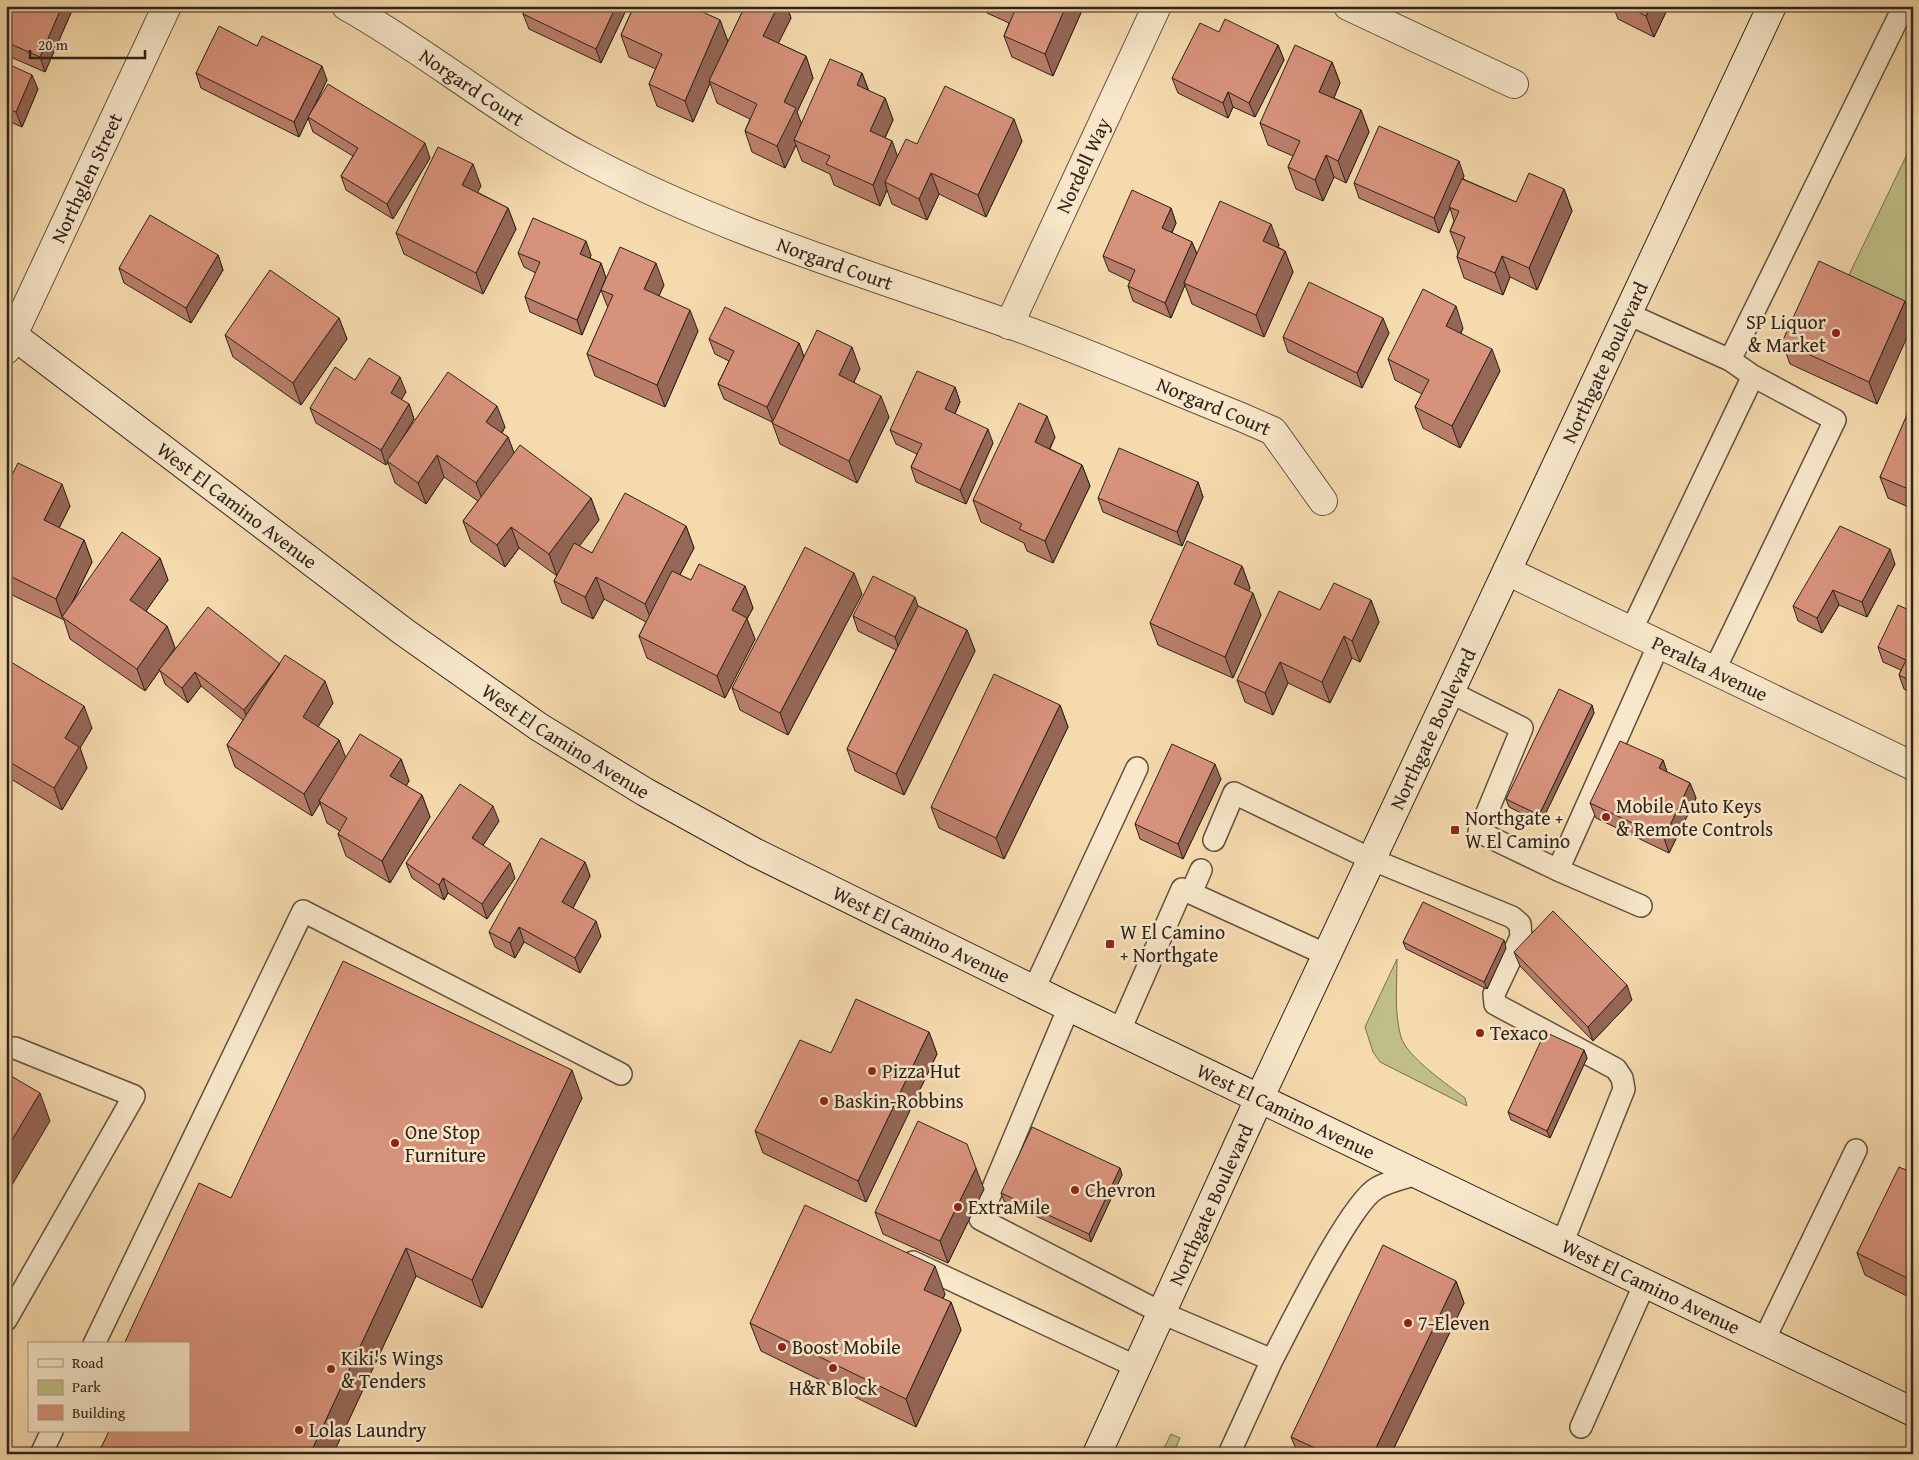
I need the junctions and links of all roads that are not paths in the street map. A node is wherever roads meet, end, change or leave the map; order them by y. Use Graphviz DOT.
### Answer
graph roads {
  1 [pos="167,6"];
  2 [pos="346,6"];
  3 [pos="1157,6"];
  4 [pos="1348,6"];
  5 [pos="1772,6"];
  6 [pos="1904,6"];
  7 [pos="1514,84"];
  8 [pos="1628,314"];
  9 [pos="1009,325"];
  10 [pos="9,338"];
  11 [pos="1730,360"];
  12 [pos="1753,376"];
  13 [pos="1323,501"];
  14 [pos="1507,572"];
  15 [pos="1631,632"];
  16 [pos="1659,644"];
  17 [pos="1714,671"];
  18 [pos="1450,692"];
  19 [pos="1913,766"];
  20 [pos="1137,768"];
  21 [pos="1214,840"];
  22 [pos="1373,860"];
  23 [pos="1201,870"];
  24 [pos="1558,870"];
  25 [pos="1191,893"];
  26 [pos="1641,906"];
  27 [pos="1327,955"];
  28 [pos="1034,990"];
  29 [pos="1069,1007"];
  30 [pos="1120,1030"];
  31 [pos="15,1048"];
  32 [pos="621,1074"];
  33 [pos="1259,1099"];
  34 [pos="1856,1150"];
  35 [pos="1417,1174"];
  36 [pos="1562,1244"];
  37 [pos="897,1254"];
  38 [pos="1644,1283"];
  39 [pos="1162,1313"];
  40 [pos="6,1320"];
  41 [pos="1764,1340"];
  42 [pos="95,1342"];
  43 [pos="1272,1360"];
  44 [pos="1137,1367"];
  45 [pos="1913,1412"];
  46 [pos="1580,1428"];
  47 [pos="52,1432"];
  48 [pos="41,1454"];
  49 [pos="1097,1454"];
  50 [pos="1229,1454"];
  1 -- 10 [label="main road, Northglen Street"];
  2 -- 9 [label="main road, Norgard Court"];
  3 -- 9 [label="main road, Nordell Way"];
  4 -- 7 [label="main road"];
  5 -- 8 [label="main road, Northgate Boulevard"];
  6 -- 11 [label="lane"];
  8 -- 11 [label="lane"];
  8 -- 14 [label="main road, Northgate Boulevard"];
  9 -- 13 [label="main road, Norgard Court"];
  10 -- 28 [label="main road, West El Camino Avenue"];
  11 -- 12 [label="lane"];
  12 -- 15 [label="lane"];
  12 -- 17 [label="lane"];
  14 -- 15 [label="main road, Peralta Avenue"];
  14 -- 18 [label="main road, Northgate Boulevard"];
  15 -- 16 [label="main road, Peralta Avenue"];
  16 -- 17 [label="main road, Peralta Avenue"];
  16 -- 24 [label="lane"];
  17 -- 19 [label="main road, Peralta Avenue"];
  18 -- 22 [label="main road, Northgate Boulevard"];
  18 -- 24 [label="lane"];
  20 -- 28 [label="lane"];
  21 -- 22 [label="lane"];
  22 -- 27 [label="main road, Northgate Boulevard"];
  22 -- 36 [label="lane"];
  23 -- 25 [label="lane"];
  24 -- 26 [label="lane"];
  25 -- 27 [label="lane"];
  25 -- 30 [label="lane"];
  27 -- 33 [label="main road, Northgate Boulevard"];
  28 -- 29 [label="main road, West El Camino Avenue"];
  29 -- 30 [label="main road, West El Camino Avenue"];
  29 -- 39 [label="lane"];
  30 -- 33 [label="main road, West El Camino Avenue"];
  31 -- 40 [label="lane"];
  32 -- 42 [label="lane"];
  33 -- 35 [label="main road, West El Camino Avenue"];
  33 -- 39 [label="main road, Northgate Boulevard"];
  34 -- 41 [label="lane"];
  35 -- 36 [label="main road, West El Camino Avenue"];
  35 -- 43 [label="lane"];
  36 -- 38 [label="main road, West El Camino Avenue"];
  37 -- 44 [label="lane"];
  38 -- 41 [label="main road, West El Camino Avenue"];
  38 -- 46 [label="lane"];
  39 -- 43 [label="lane"];
  39 -- 44 [label="main road, Northgate Boulevard"];
  41 -- 45 [label="main road, West El Camino Avenue"];
  43 -- 50 [label="lane"];
  44 -- 49 [label="main road, Northgate Boulevard"];
  47 -- 48 [label="lane"];
}
